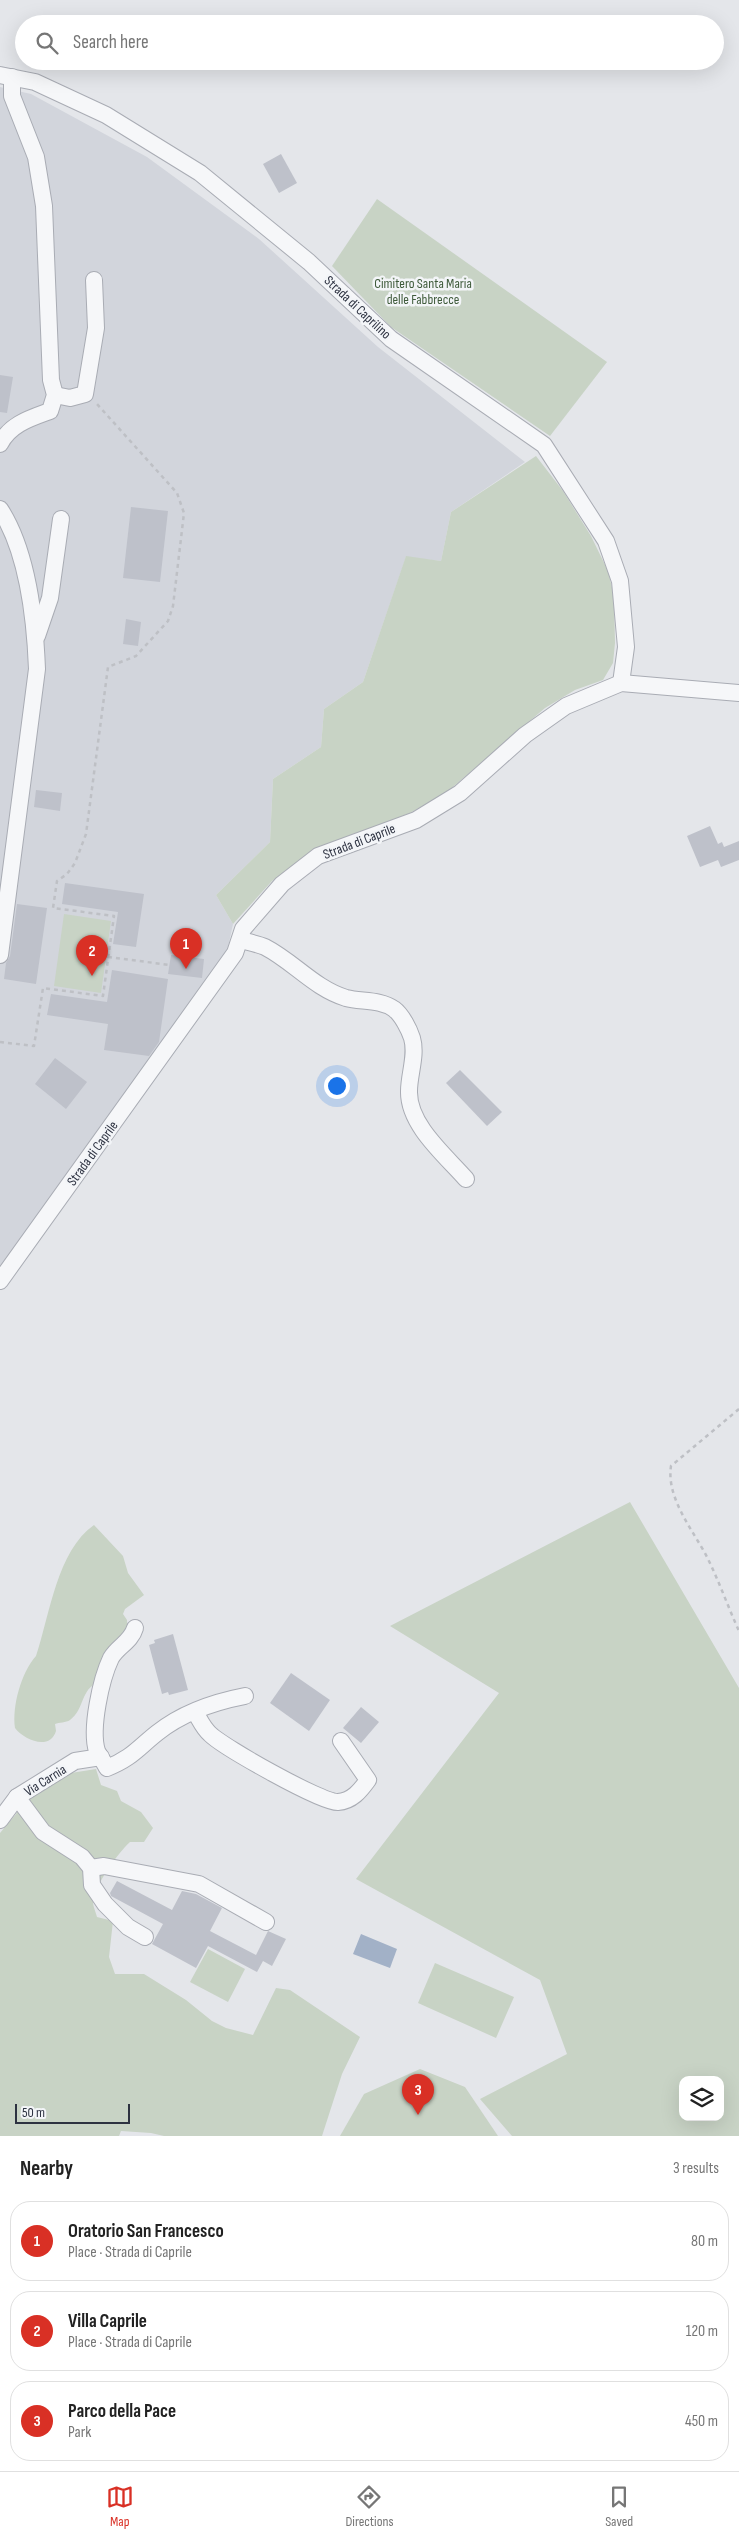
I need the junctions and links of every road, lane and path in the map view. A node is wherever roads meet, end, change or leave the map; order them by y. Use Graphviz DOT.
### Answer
graph roads {
  1 [pos="6,76"];
  2 [pos="94,280"];
  3 [pos="84,394"];
  4 [pos="55,395"];
  5 [pos="0,444"];
  6 [pos="0,509"];
  7 [pos="61,519"];
  8 [pos="36,639"];
  9 [pos="621,683"];
  10 [pos="739,693"];
  11 [pos="240,940"];
  12 [pos="0,955"];
  13 [pos="108,957"];
  14 [pos="170,965"];
  15 [pos="0,1042"];
  16 [pos="466,1179"];
  17 [pos="0,1281"];
  18 [pos="739,1409"];
  19 [pos="135,1628"];
  20 [pos="739,1631"];
  21 [pos="245,1696"];
  22 [pos="195,1712"];
  23 [pos="341,1741"];
  24 [pos="101,1757"];
  25 [pos="17,1797"];
  26 [pos="0,1820"];
  27 [pos="91,1868"];
  28 [pos="266,1922"];
  29 [pos="145,1937"];
  1 -- 4 [label="street"];
  1 -- 9 [label="street, Strada di Caprilino"];
  2 -- 3 [label="street"];
  3 -- 4 [label="street"];
  3 -- 13 [label="path"];
  4 -- 5 [label="street"];
  6 -- 8 [label="street"];
  7 -- 8 [label="street"];
  8 -- 12 [label="street"];
  9 -- 10 [label="street, Strada di Caprile"];
  9 -- 11 [label="street, Strada di Caprile"];
  11 -- 16 [label="street"];
  11 -- 17 [label="street, Strada di Caprile"];
  13 -- 14 [label="path"];
  13 -- 15 [label="path"];
  18 -- 20 [label="path"];
  19 -- 24 [label="street"];
  21 -- 22 [label="street"];
  22 -- 23 [label="street"];
  22 -- 24 [label="street"];
  24 -- 25 [label="street, Via Carnia"];
  25 -- 26 [label="street, Via Carnia"];
  25 -- 27 [label="street"];
  27 -- 28 [label="street"];
  27 -- 29 [label="street"];
}
